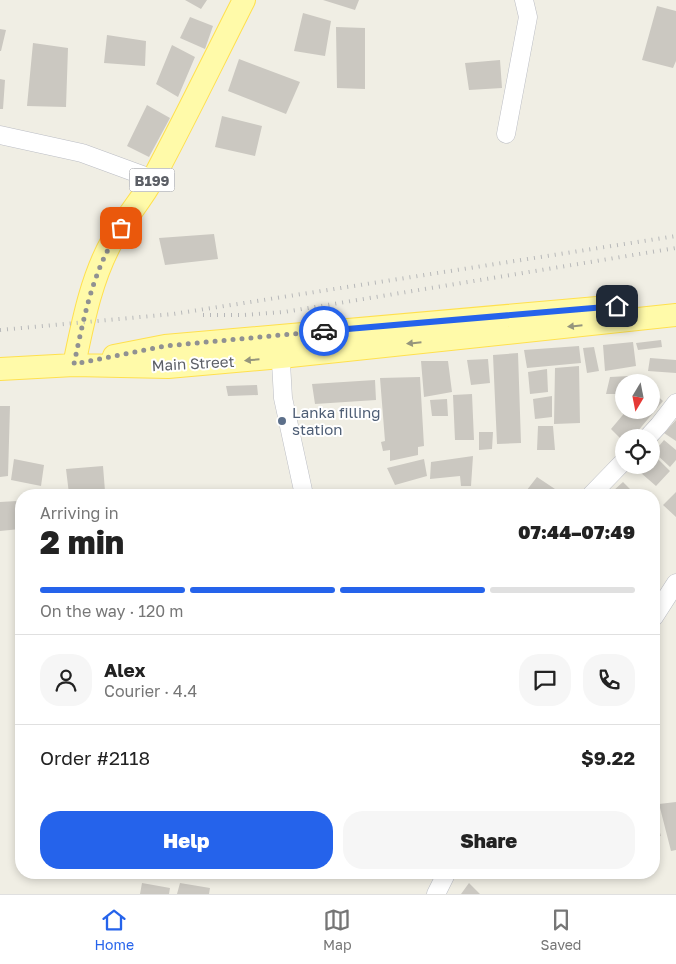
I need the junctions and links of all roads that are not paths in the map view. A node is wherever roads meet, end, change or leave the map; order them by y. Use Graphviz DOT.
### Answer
graph roads {
  1 [pos="244,0"];
  2 [pos="524,0"];
  3 [pos="506,134"];
  4 [pos="0,135"];
  5 [pos="153,179"];
  6 [pos="676,301"];
  7 [pos="676,315"];
  8 [pos="279,335"];
  9 [pos="281,357"];
  10 [pos="74,364"];
  11 [pos="0,369"];
  12 [pos="676,403"];
  13 [pos="655,429"];
  14 [pos="615,470"];
  15 [pos="303,489"];
  16 [pos="597,489"];
  17 [pos="676,583"];
  18 [pos="660,608"];
  19 [pos="444,879"];
  20 [pos="436,894"];
  1 -- 5 [label="main road, B199"];
  2 -- 3 [label="street"];
  4 -- 5 [label="street"];
  5 -- 10 [label="main road, B199"];
  6 -- 8 [label="main road, Main Street"];
  7 -- 9 [label="main road, Main Street, one-way"];
  8 -- 9 [label="street"];
  8 -- 10 [label="main road, Main Street"];
  9 -- 10 [label="main road, Main Street, one-way"];
  9 -- 15 [label="street"];
  10 -- 11 [label="main road"];
  12 -- 13 [label="street"];
  14 -- 16 [label="street"];
  17 -- 18 [label="street"];
  19 -- 20 [label="street"];
}
